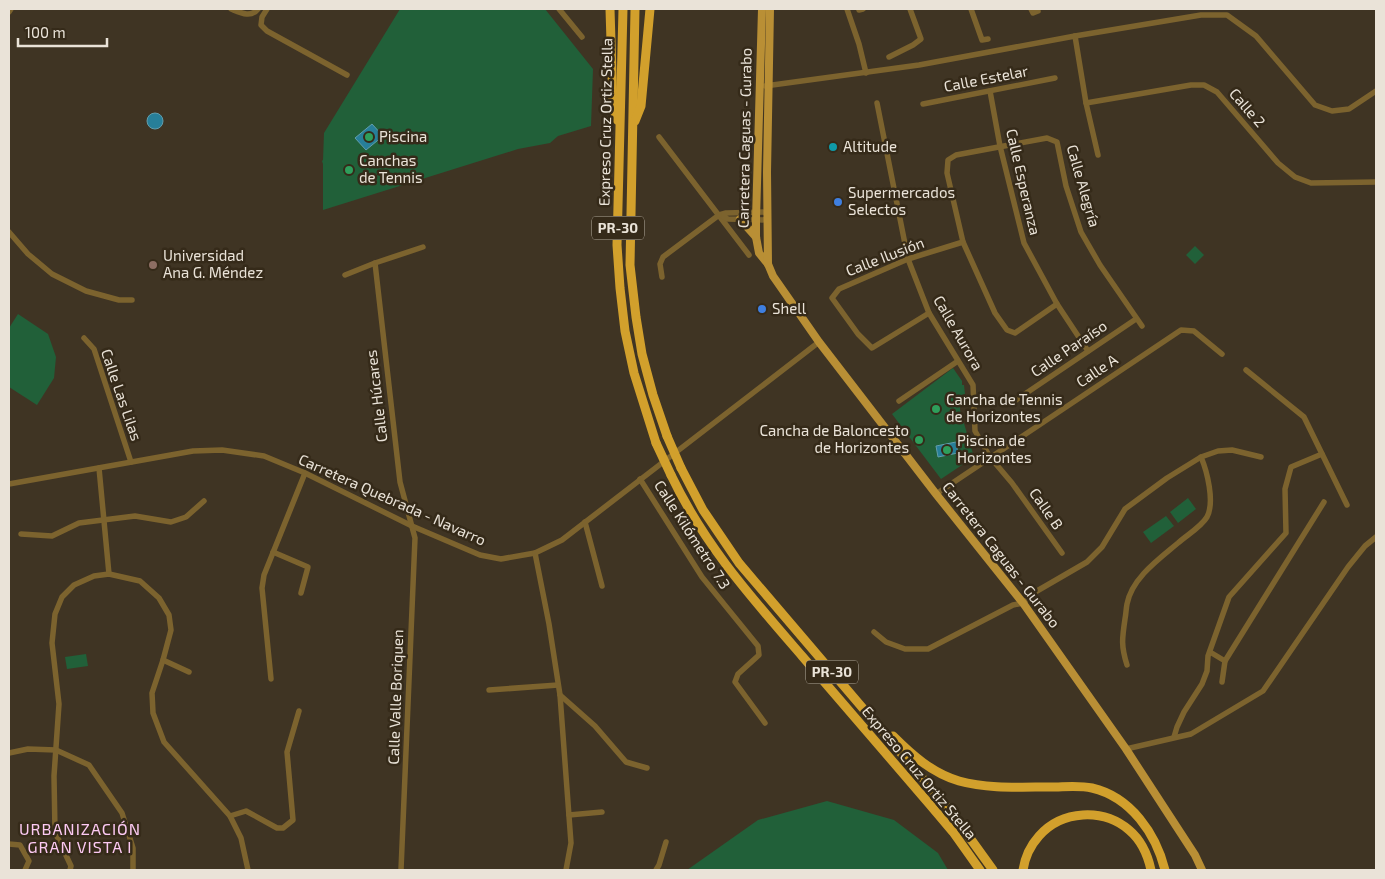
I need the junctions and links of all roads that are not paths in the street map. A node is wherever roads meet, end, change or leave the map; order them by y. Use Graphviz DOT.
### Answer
graph roads {
  1 [pos="231,9"];
  2 [pos="258,9"];
  3 [pos="267,9"];
  4 [pos="559,9"];
  5 [pos="610,9"];
  6 [pos="622,9"];
  7 [pos="635,9"];
  8 [pos="650,9"];
  9 [pos="762,9"];
  10 [pos="770,9"];
  11 [pos="847,9"];
  12 [pos="910,9"];
  13 [pos="971,9"];
  14 [pos="1031,9"];
  15 [pos="1038,12"];
  16 [pos="1075,36"];
  17 [pos="582,37"];
  18 [pos="988,39"];
  19 [pos="889,57"];
  20 [pos="866,73"];
  21 [pos="347,75"];
  22 [pos="1055,78"];
  23 [pos="769,86"];
  24 [pos="760,87"];
  25 [pos="990,91"];
  26 [pos="1376,91"];
  27 [pos="1086,102"];
  28 [pos="877,103"];
  29 [pos="923,104"];
  30 [pos="633,128"];
  31 [pos="620,131"];
  32 [pos="659,137"];
  33 [pos="1000,146"];
  34 [pos="1098,155"];
  35 [pos="1376,182"];
  36 [pos="719,215"];
  37 [pos="756,216"];
  38 [pos="768,216"];
  39 [pos="740,219"];
  40 [pos="9,232"];
  41 [pos="756,237"];
  42 [pos="963,242"];
  43 [pos="423,247"];
  44 [pos="749,255"];
  45 [pos="908,259"];
  46 [pos="375,263"];
  47 [pos="768,264"];
  48 [pos="345,275"];
  49 [pos="662,277"];
  50 [pos="132,300"];
  51 [pos="1057,304"];
  52 [pos="930,313"];
  53 [pos="1136,319"];
  54 [pos="1142,326"];
  55 [pos="84,338"];
  56 [pos="819,342"];
  57 [pos="1088,351"];
  58 [pos="1222,354"];
  59 [pos="958,360"];
  60 [pos="1246,370"];
  61 [pos="1016,400"];
  62 [pos="899,401"];
  63 [pos="1322,454"];
  64 [pos="990,457"];
  65 [pos="1201,457"];
  66 [pos="1261,457"];
  67 [pos="131,462"];
  68 [pos="99,468"];
  69 [pos="305,474"];
  70 [pos="640,479"];
  71 [pos="9,484"];
  72 [pos="936,494"];
  73 [pos="204,501"];
  74 [pos="1324,502"];
  75 [pos="1347,505"];
  76 [pos="104,519"];
  77 [pos="585,522"];
  78 [pos="412,526"];
  79 [pos="21,534"];
  80 [pos="1376,537"];
  81 [pos="273,552"];
  82 [pos="1062,553"];
  83 [pos="535,554"];
  84 [pos="109,574"];
  85 [pos="602,586"];
  86 [pos="301,593"];
  87 [pos="1023,603"];
  88 [pos="874,632"];
  89 [pos="1210,652"];
  90 [pos="163,660"];
  91 [pos="1225,661"];
  92 [pos="1127,665"];
  93 [pos="189,672"];
  94 [pos="271,679"];
  95 [pos="1222,682"];
  96 [pos="558,685"];
  97 [pos="489,690"];
  98 [pos="560,696"];
  99 [pos="856,701"];
  100 [pos="298,711"];
  101 [pos="765,723"];
  102 [pos="1174,737"];
  103 [pos="1126,749"];
  104 [pos="56,750"];
  105 [pos="9,753"];
  106 [pos="647,768"];
  107 [pos="602,812"];
  108 [pos="569,815"];
  109 [pos="230,816"];
  110 [pos="666,842"];
  111 [pos="9,844"];
  112 [pos="969,854"];
  113 [pos="25,870"];
  114 [pos="70,870"];
  115 [pos="133,870"];
  116 [pos="248,870"];
  117 [pos="401,870"];
  118 [pos="566,870"];
  119 [pos="656,870"];
  120 [pos="974,870"];
  121 [pos="980,870"];
  122 [pos="993,870"];
  123 [pos="1022,870"];
  124 [pos="1152,870"];
  125 [pos="1165,870"];
  126 [pos="1202,870"];
  1 -- 2 [label="street"];
  3 -- 21 [label="street"];
  4 -- 17 [label="street"];
  5 -- 31 [label="highway"];
  6 -- 31 [label="highway, Expreso Cruz Ortiz Stella / PR-30"];
  7 -- 30 [label="highway, Expreso Cruz Ortiz Stella / PR-30"];
  8 -- 30 [label="highway"];
  9 -- 24 [label="main road, Carretera Caguas - Gurabo"];
  10 -- 23 [label="main road, Carretera Caguas - Gurabo"];
  11 -- 20 [label="street"];
  12 -- 19 [label="street"];
  13 -- 18 [label="street"];
  14 -- 15 [label="street"];
  16 -- 20 [label="street"];
  16 -- 26 [label="street"];
  16 -- 27 [label="street"];
  20 -- 23 [label="street"];
  22 -- 25 [label="street, Calle Estelar"];
  23 -- 24 [label="street"];
  23 -- 38 [label="main road, Carretera Caguas - Gurabo"];
  24 -- 37 [label="main road, Carretera Caguas - Gurabo"];
  25 -- 29 [label="street, Calle Estelar"];
  25 -- 33 [label="street, Calle Esperanza"];
  27 -- 34 [label="street"];
  27 -- 35 [label="street, Calle 2"];
  28 -- 45 [label="street, Calle Aurora"];
  30 -- 99 [label="highway, Expreso Cruz Ortiz Stella / PR-30, bridge"];
  31 -- 112 [label="highway, Expreso Cruz Ortiz Stella / PR-30, bridge"];
  32 -- 36 [label="street"];
  33 -- 42 [label="street, Calle Alegría"];
  33 -- 51 [label="street, Calle Esperanza"];
  33 -- 53 [label="street, Calle Alegría"];
  36 -- 37 [label="street"];
  36 -- 39 [label="street"];
  36 -- 44 [label="street"];
  36 -- 49 [label="street"];
  37 -- 38 [label="street"];
  37 -- 39 [label="street"];
  37 -- 41 [label="main road, Carretera Caguas - Gurabo"];
  38 -- 47 [label="main road, Carretera Caguas - Gurabo"];
  39 -- 41 [label="main road"];
  40 -- 50 [label="street"];
  41 -- 47 [label="main road, Carretera Caguas - Gurabo"];
  42 -- 45 [label="street, Calle Ilusión"];
  42 -- 51 [label="street"];
  43 -- 46 [label="street"];
  45 -- 52 [label="street, Calle Aurora"];
  45 -- 52 [label="street, Calle Ilusión"];
  46 -- 48 [label="street"];
  46 -- 78 [label="street, Calle Húcares"];
  47 -- 56 [label="main road, Carretera Caguas - Gurabo"];
  51 -- 57 [label="street, Calle Esperanza"];
  52 -- 59 [label="street, Calle Aurora"];
  53 -- 54 [label="street, Calle Alegría"];
  53 -- 57 [label="street, Calle Paraíso"];
  55 -- 67 [label="street, Calle Las Lilas"];
  56 -- 70 [label="street, Carretera Quebrada - Navarro"];
  56 -- 72 [label="main road, Carretera Caguas - Gurabo"];
  57 -- 61 [label="street, Calle Paraíso"];
  58 -- 64 [label="street, Calle A"];
  59 -- 62 [label="street"];
  59 -- 64 [label="street, Calle Aurora"];
  60 -- 63 [label="street"];
  63 -- 75 [label="street"];
  63 -- 89 [label="street"];
  64 -- 72 [label="street, Calle A"];
  64 -- 82 [label="street, Calle B"];
  65 -- 66 [label="street"];
  65 -- 87 [label="street"];
  65 -- 92 [label="street"];
  67 -- 68 [label="street, Carretera Quebrada - Navarro"];
  67 -- 69 [label="street, Carretera Quebrada - Navarro"];
  68 -- 71 [label="street, Carretera Quebrada - Navarro"];
  68 -- 76 [label="street"];
  69 -- 78 [label="street, Carretera Quebrada - Navarro"];
  69 -- 81 [label="street"];
  70 -- 77 [label="street, Carretera Quebrada - Navarro"];
  70 -- 101 [label="street, Calle Kilómetro 7.3"];
  72 -- 87 [label="main road, Carretera Caguas - Gurabo"];
  73 -- 76 [label="street"];
  74 -- 91 [label="street"];
  76 -- 79 [label="street"];
  76 -- 84 [label="street"];
  77 -- 83 [label="street, Carretera Quebrada - Navarro"];
  77 -- 85 [label="street"];
  78 -- 83 [label="street, Carretera Quebrada - Navarro"];
  78 -- 117 [label="street, Calle Valle Boriquen"];
  80 -- 102 [label="street"];
  81 -- 86 [label="street"];
  81 -- 94 [label="street"];
  83 -- 96 [label="street"];
  84 -- 90 [label="street"];
  84 -- 104 [label="street"];
  87 -- 88 [label="street"];
  87 -- 103 [label="main road, Carretera Caguas - Gurabo"];
  89 -- 91 [label="street"];
  89 -- 102 [label="street"];
  90 -- 93 [label="street"];
  90 -- 109 [label="street"];
  91 -- 95 [label="street"];
  96 -- 97 [label="street"];
  96 -- 98 [label="street"];
  98 -- 106 [label="street"];
  98 -- 108 [label="street"];
  99 -- 122 [label="highway, Expreso Cruz Ortiz Stella / PR-30"];
  99 -- 125 [label="highway"];
  100 -- 109 [label="street"];
  102 -- 103 [label="street"];
  103 -- 126 [label="main road, Carretera Caguas - Gurabo"];
  104 -- 105 [label="street"];
  104 -- 114 [label="street"];
  104 -- 115 [label="street"];
  107 -- 108 [label="street"];
  108 -- 118 [label="street"];
  109 -- 116 [label="street"];
  110 -- 119 [label="street"];
  111 -- 113 [label="street"];
  112 -- 120 [label="highway"];
  112 -- 121 [label="highway, Expreso Cruz Ortiz Stella / PR-30"];
  123 -- 124 [label="highway"];
}
